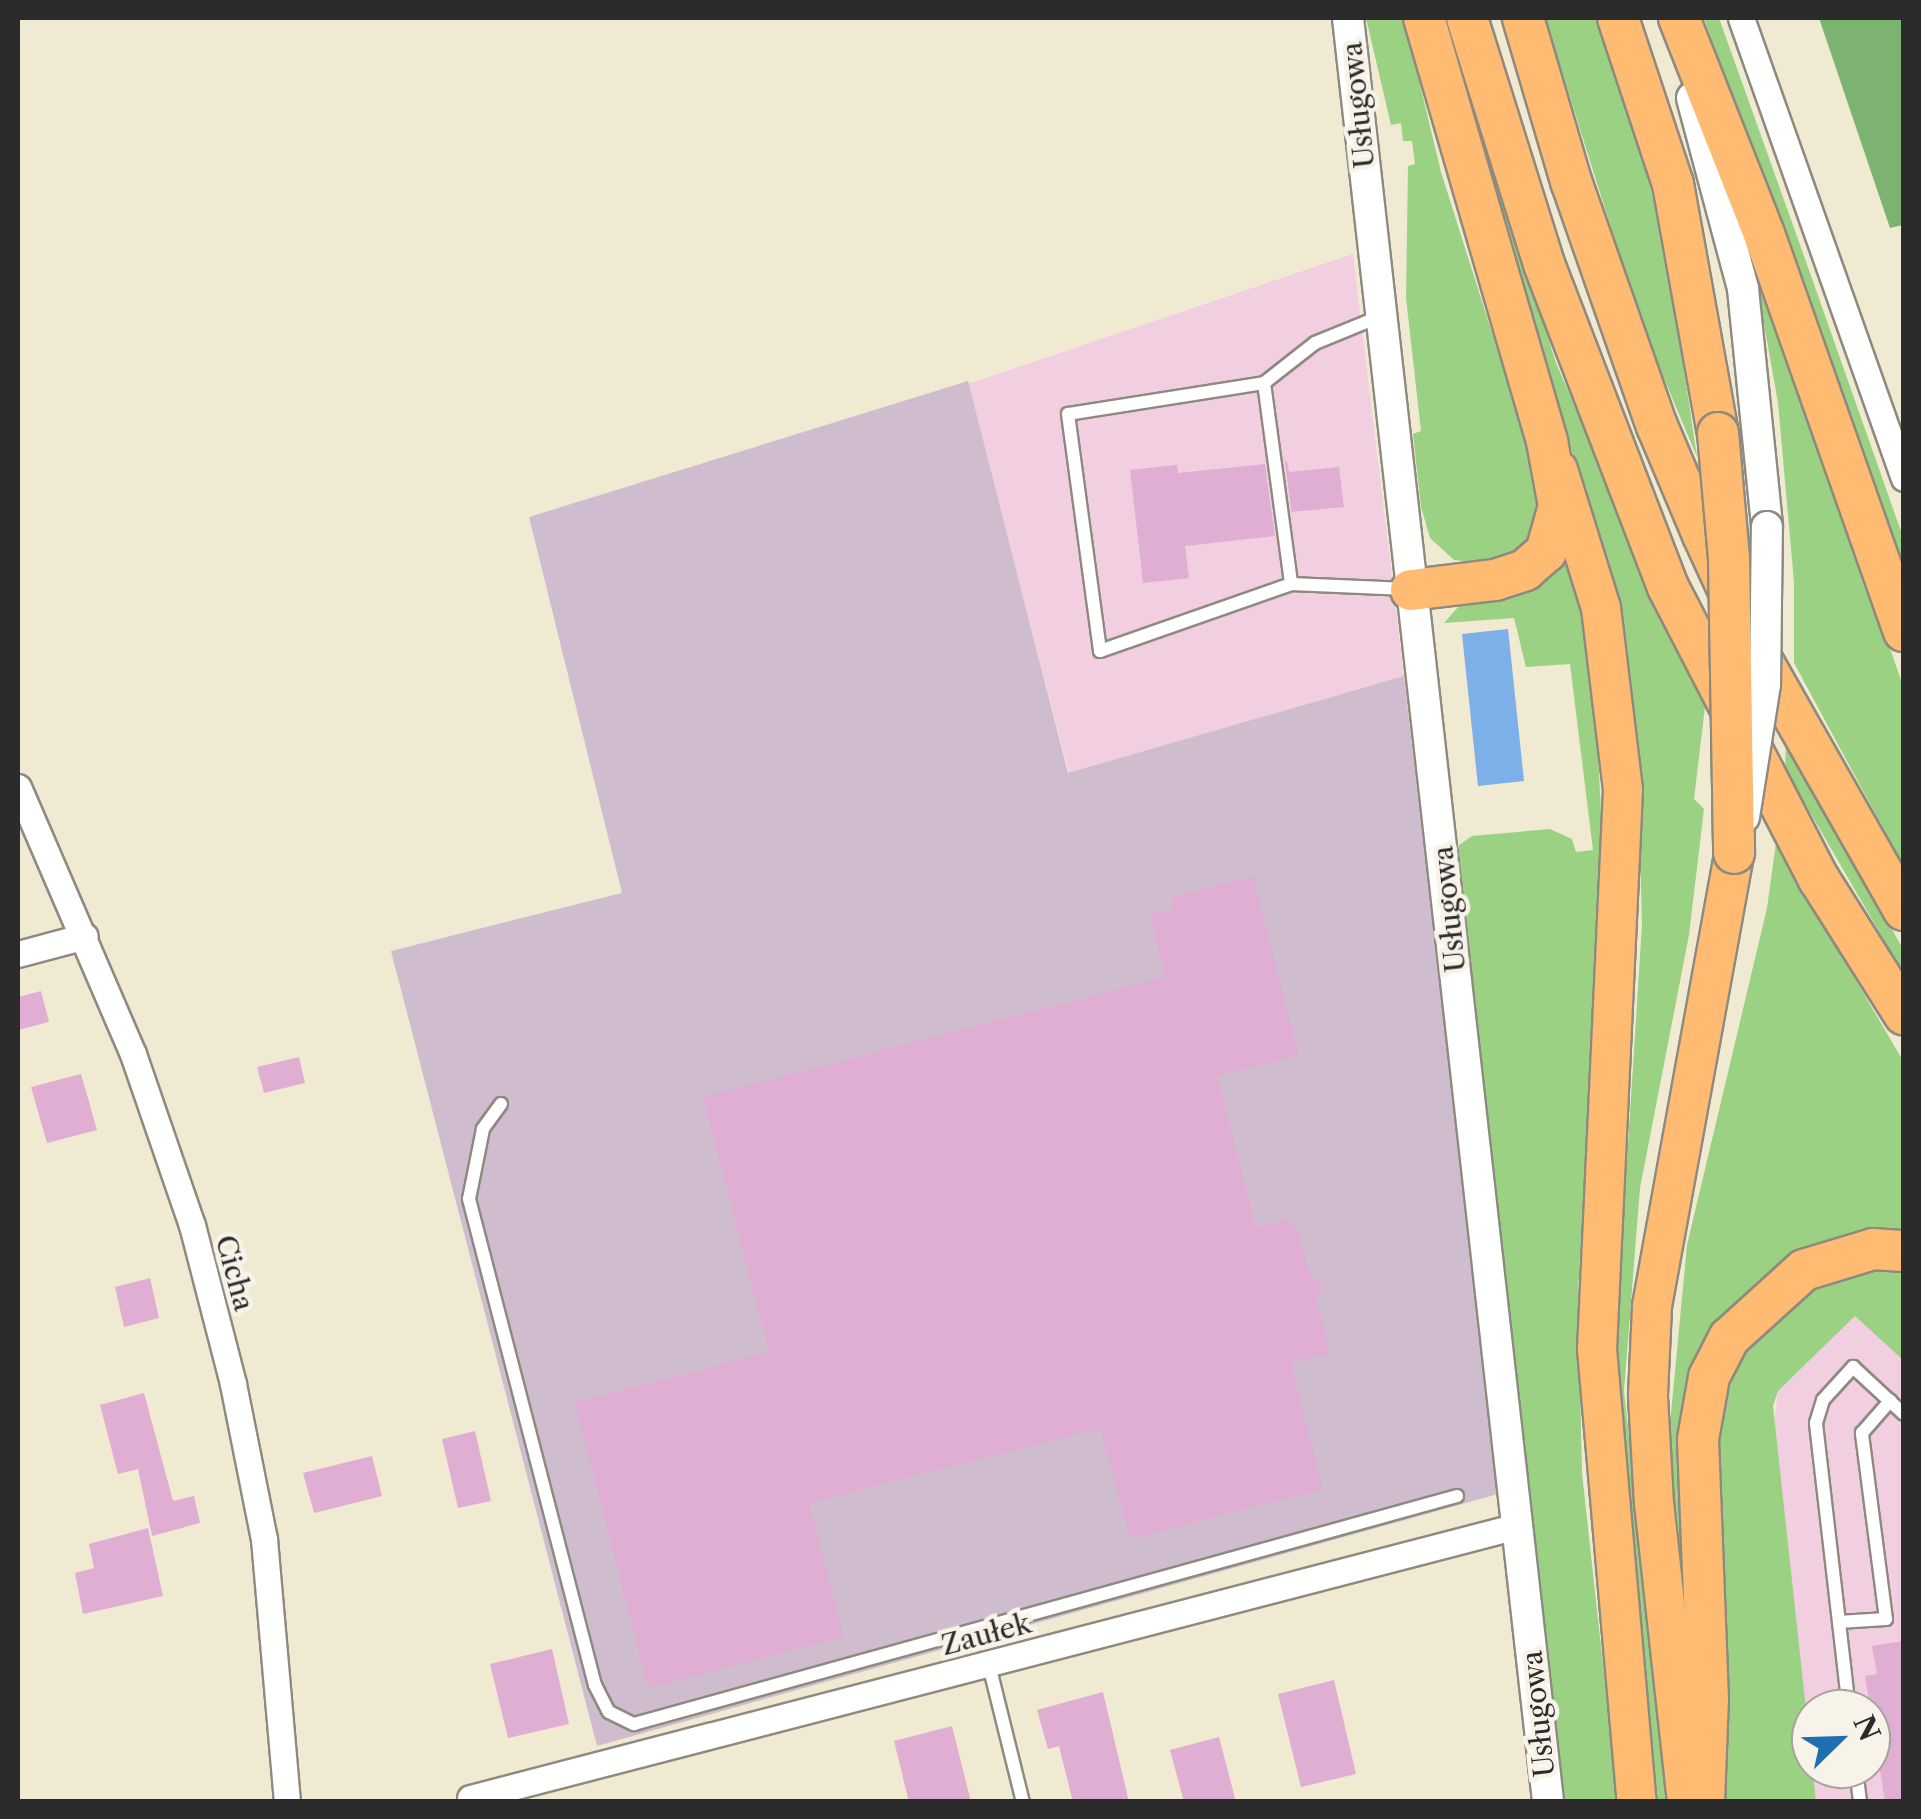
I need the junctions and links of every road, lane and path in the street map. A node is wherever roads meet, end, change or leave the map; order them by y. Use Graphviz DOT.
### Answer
graph roads {
  1 [pos="1348,18"];
  2 [pos="1424,18"];
  3 [pos="1468,18"];
  4 [pos="1523,18"];
  5 [pos="1618,18"];
  6 [pos="1668,18"];
  7 [pos="1679,18"];
  8 [pos="1741,18"];
  9 [pos="1381,316"];
  10 [pos="1264,383"];
  11 [pos="1548,441"];
  12 [pos="1904,478"];
  13 [pos="1292,584"];
  14 [pos="1411,590"];
  15 [pos="1904,631"];
  16 [pos="18,787"];
  17 [pos="1734,853"];
  18 [pos="1904,910"];
  19 [pos="85,936"];
  20 [pos="18,954"];
  21 [pos="1904,1014"];
  22 [pos="500,1104"];
  23 [pos="1904,1251"];
  24 [pos="1890,1401"];
  25 [pos="1904,1414"];
  26 [pos="1457,1496"];
  27 [pos="1517,1526"];
  28 [pos="1839,1622"];
  29 [pos="989,1665"];
  30 [pos="1847,1689"];
  31 [pos="470,1798"];
  32 [pos="287,1802"];
  33 [pos="1023,1802"];
  34 [pos="1548,1802"];
  35 [pos="1638,1802"];
  36 [pos="1687,1802"];
  37 [pos="1704,1802"];
  1 -- 9 [label="street, Usługowa"];
  2 -- 11 [label="highway"];
  3 -- 21 [label="highway"];
  4 -- 18 [label="highway"];
  5 -- 17 [label="highway, bridge"];
  6 -- 17 [label="street, bridge"];
  7 -- 15 [label="highway"];
  8 -- 12 [label="street"];
  9 -- 10 [label="lane"];
  9 -- 14 [label="street, Usługowa"];
  10 -- 13 [label="lane"];
  10 -- 13 [label="lane"];
  11 -- 14 [label="highway"];
  11 -- 35 [label="main road"];
  13 -- 14 [label="lane"];
  14 -- 27 [label="street, Usługowa"];
  16 -- 19 [label="street, Cicha"];
  17 -- 36 [label="main road"];
  19 -- 20 [label="street"];
  19 -- 32 [label="street, Cicha"];
  22 -- 26 [label="lane"];
  23 -- 37 [label="highway"];
  24 -- 25 [label="lane"];
  24 -- 28 [label="lane"];
  24 -- 28 [label="lane"];
  27 -- 29 [label="street, Zaułek"];
  27 -- 34 [label="street, Usługowa"];
  28 -- 30 [label="lane"];
  29 -- 31 [label="street, Zaułek"];
  29 -- 33 [label="lane"];
}
